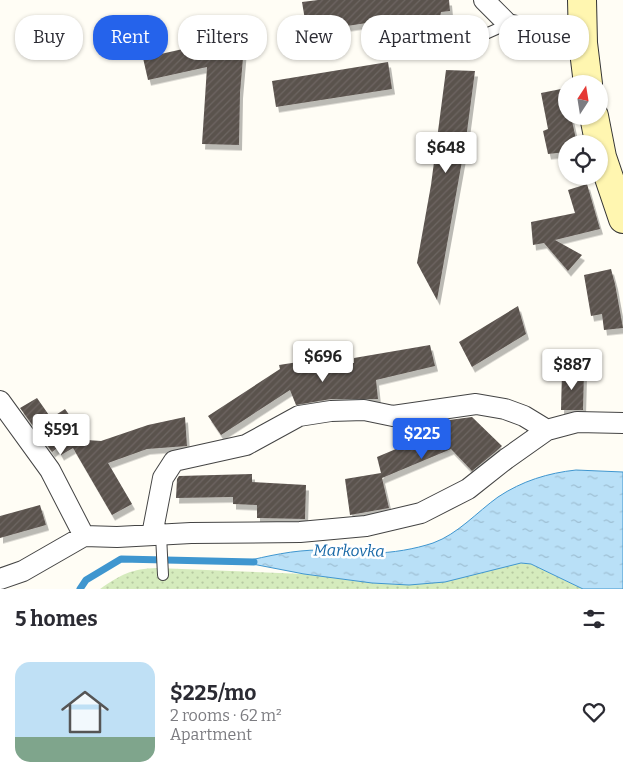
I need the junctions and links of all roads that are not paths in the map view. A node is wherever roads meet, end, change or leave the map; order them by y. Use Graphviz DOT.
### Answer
graph roads {
  1 [pos="484,0"];
  2 [pos="582,0"];
  3 [pos="499,15"];
  4 [pos="582,15"];
  5 [pos="585,60"];
  6 [pos="587,75"];
  7 [pos="596,125"];
  8 [pos="623,219"];
  9 [pos="0,401"];
  10 [pos="623,423"];
  11 [pos="547,430"];
  12 [pos="84,536"];
  13 [pos="158,540"];
  14 [pos="163,575"];
  15 [pos="0,579"];
  1 -- 3 [label="street"];
  2 -- 4 [label="street"];
  5 -- 6 [label="street"];
  7 -- 8 [label="street"];
  9 -- 12 [label="street"];
  10 -- 11 [label="street"];
  11 -- 13 [label="street"];
  11 -- 13 [label="street"];
  12 -- 13 [label="street"];
  12 -- 15 [label="street"];
  13 -- 14 [label="lane"];
}
